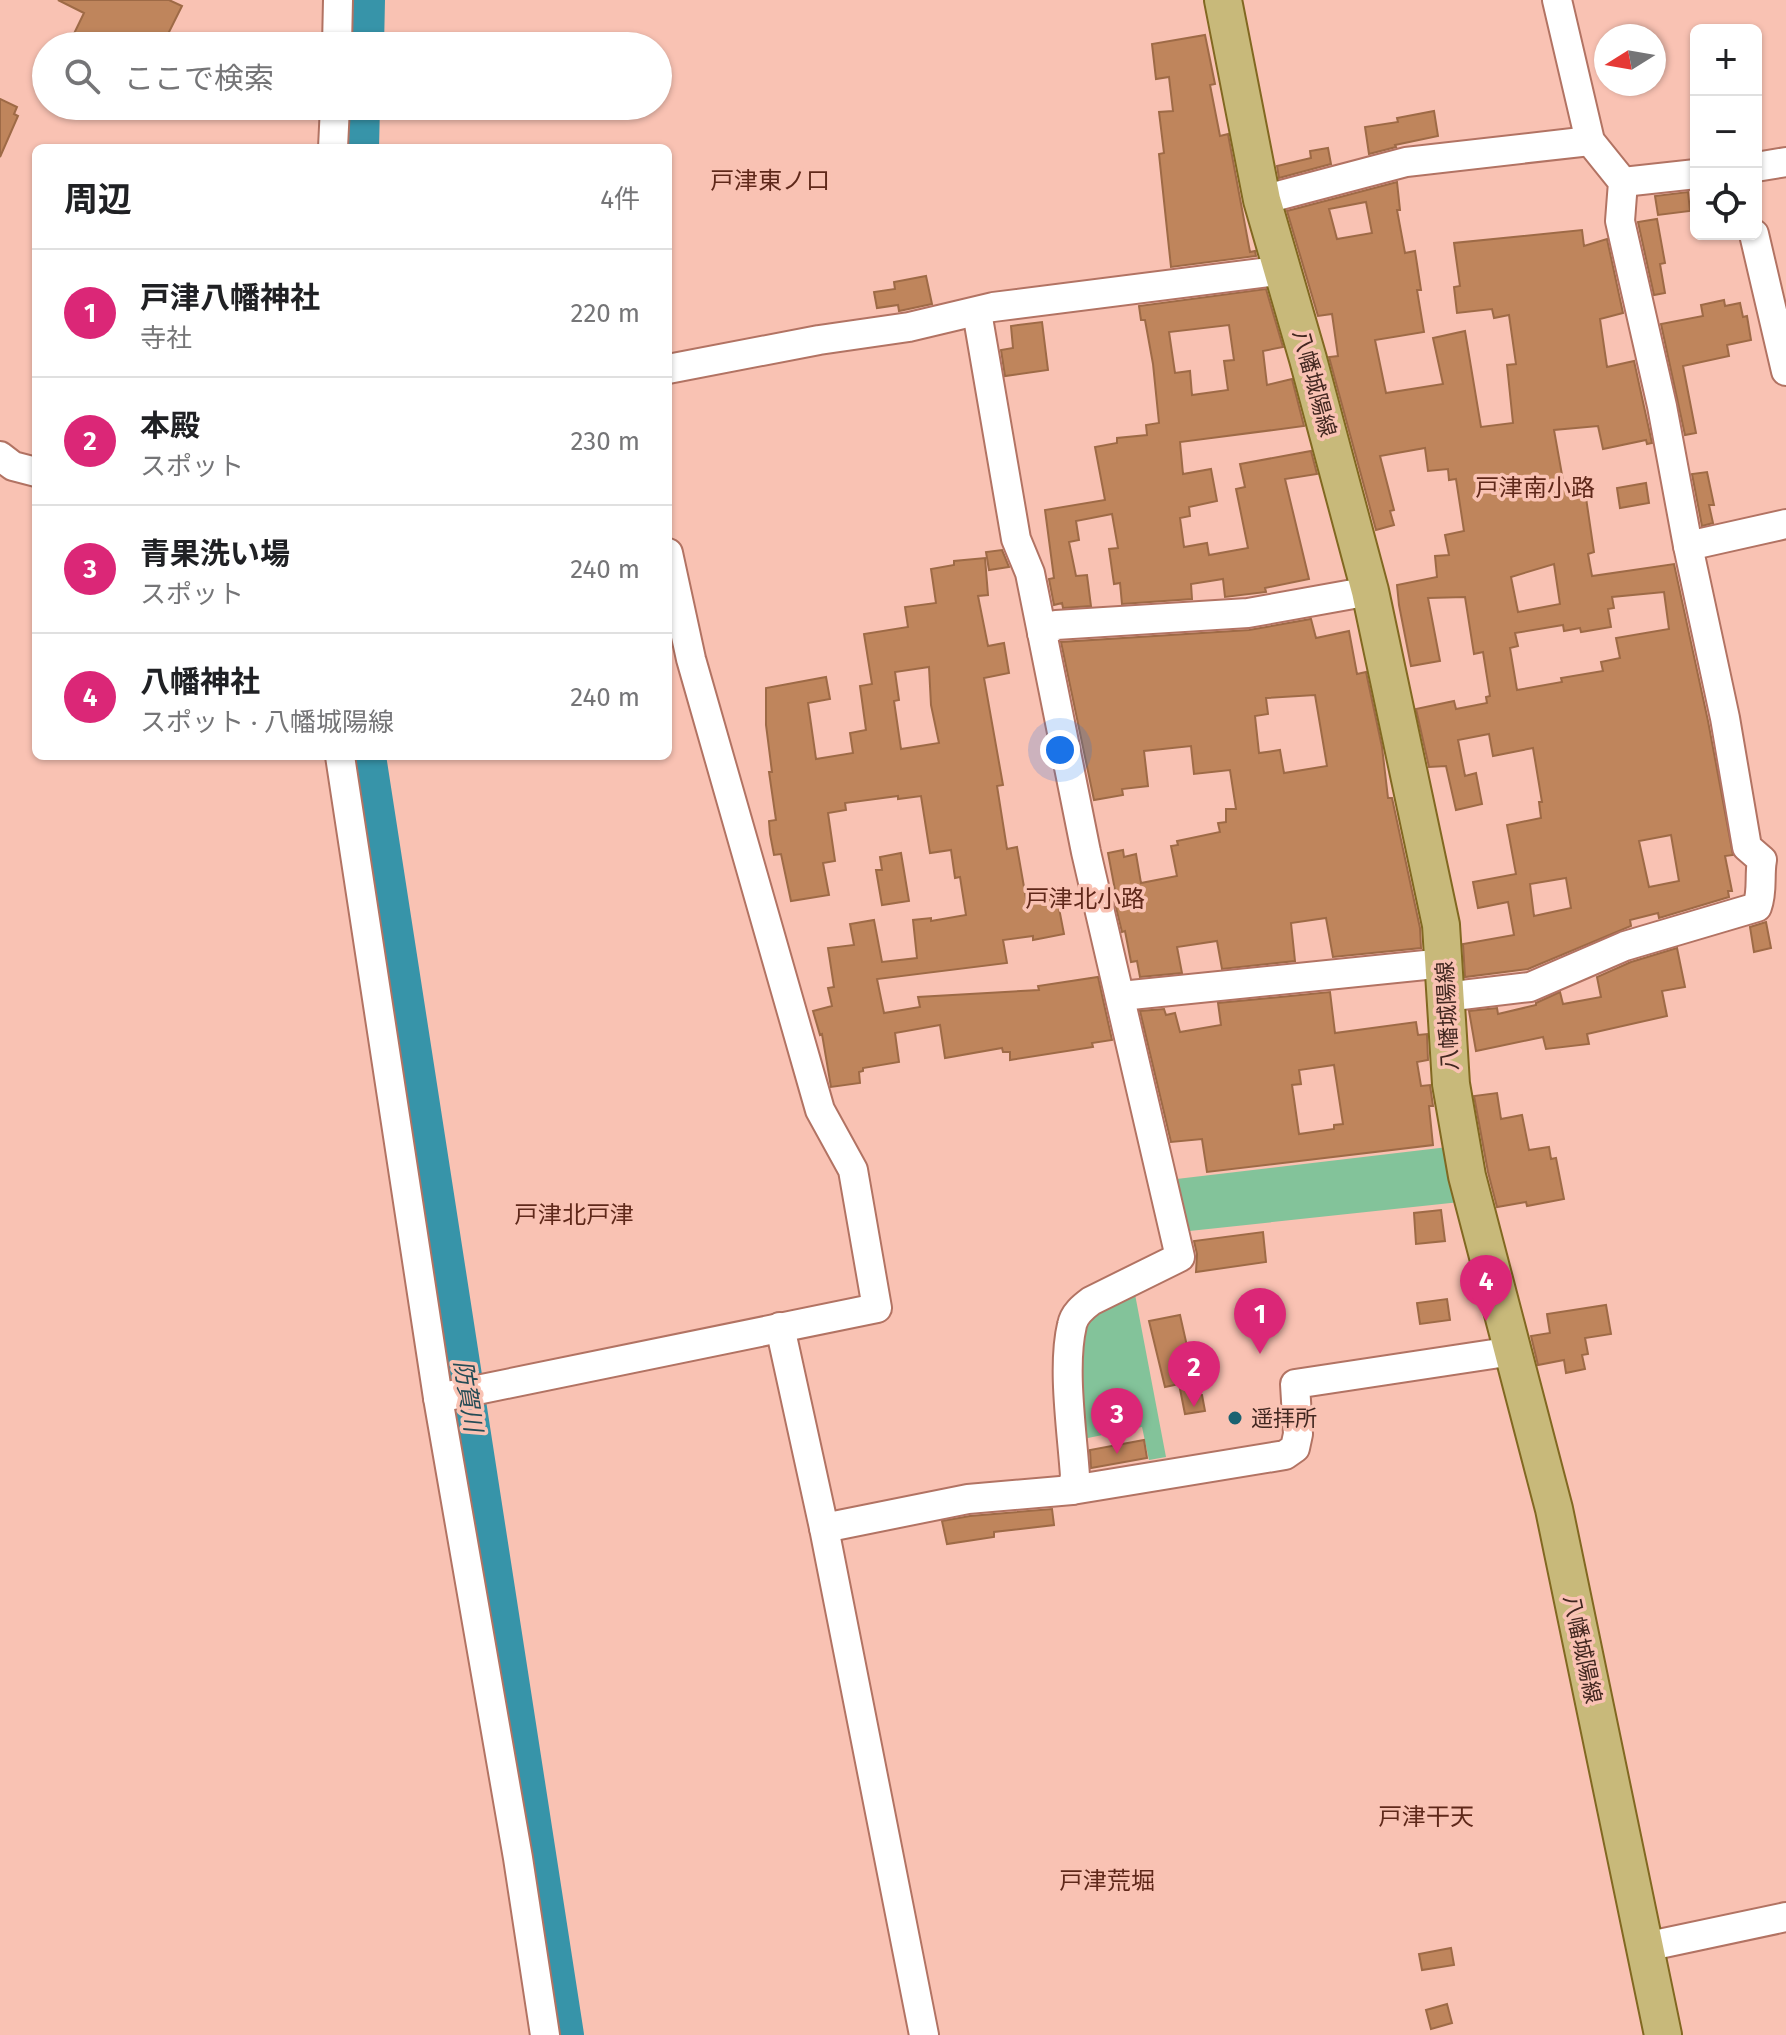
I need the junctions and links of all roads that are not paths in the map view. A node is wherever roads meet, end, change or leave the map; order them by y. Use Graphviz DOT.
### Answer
graph roads {
  1 [pos="338,0"];
  2 [pos="1223,0"];
  3 [pos="1557,0"];
  4 [pos="337,32"];
  5 [pos="334,120"];
  6 [pos="1590,141"];
  7 [pos="333,144"];
  8 [pos="1786,162"];
  9 [pos="1762,166"];
  10 [pos="1690,175"];
  11 [pos="1623,182"];
  12 [pos="1262,200"];
  13 [pos="1755,240"];
  14 [pos="1284,270"];
  15 [pos="977,312"];
  16 [pos="672,368"];
  17 [pos="1786,371"];
  18 [pos="0,456"];
  19 [pos="32,471"];
  20 [pos="1786,524"];
  21 [pos="1688,546"];
  22 [pos="672,571"];
  23 [pos="1370,591"];
  24 [pos="1042,633"];
  25 [pos="341,760"];
  26 [pos="1445,980"];
  27 [pos="1121,996"];
  28 [pos="780,1327"];
  29 [pos="1513,1351"];
  30 [pos="438,1398"];
  31 [pos="1072,1490"];
  32 [pos="824,1528"];
  33 [pos="1786,1917"];
  34 [pos="1645,1947"];
  35 [pos="545,2035"];
  36 [pos="924,2035"];
  37 [pos="1663,2035"];
  1 -- 4 [label="street"];
  2 -- 12 [label="main road, 八幡城陽線"];
  3 -- 6 [label="street"];
  5 -- 7 [label="street"];
  6 -- 11 [label="street"];
  6 -- 12 [label="street"];
  8 -- 9 [label="street"];
  10 -- 11 [label="street"];
  11 -- 21 [label="street"];
  12 -- 14 [label="main road, 八幡城陽線"];
  13 -- 17 [label="street"];
  14 -- 15 [label="street"];
  14 -- 23 [label="main road, 八幡城陽線"];
  15 -- 16 [label="street"];
  15 -- 24 [label="street"];
  18 -- 19 [label="street"];
  20 -- 21 [label="street"];
  21 -- 26 [label="street"];
  22 -- 28 [label="street"];
  23 -- 24 [label="street"];
  23 -- 26 [label="main road, 八幡城陽線"];
  24 -- 27 [label="street"];
  25 -- 30 [label="street"];
  26 -- 27 [label="street"];
  26 -- 29 [label="main road, 八幡城陽線"];
  27 -- 31 [label="street"];
  28 -- 30 [label="street"];
  28 -- 32 [label="street"];
  29 -- 31 [label="street"];
  29 -- 34 [label="main road, 八幡城陽線"];
  30 -- 35 [label="street"];
  31 -- 32 [label="street"];
  32 -- 36 [label="street"];
  33 -- 34 [label="street"];
  34 -- 37 [label="main road, 八幡城陽線"];
}
